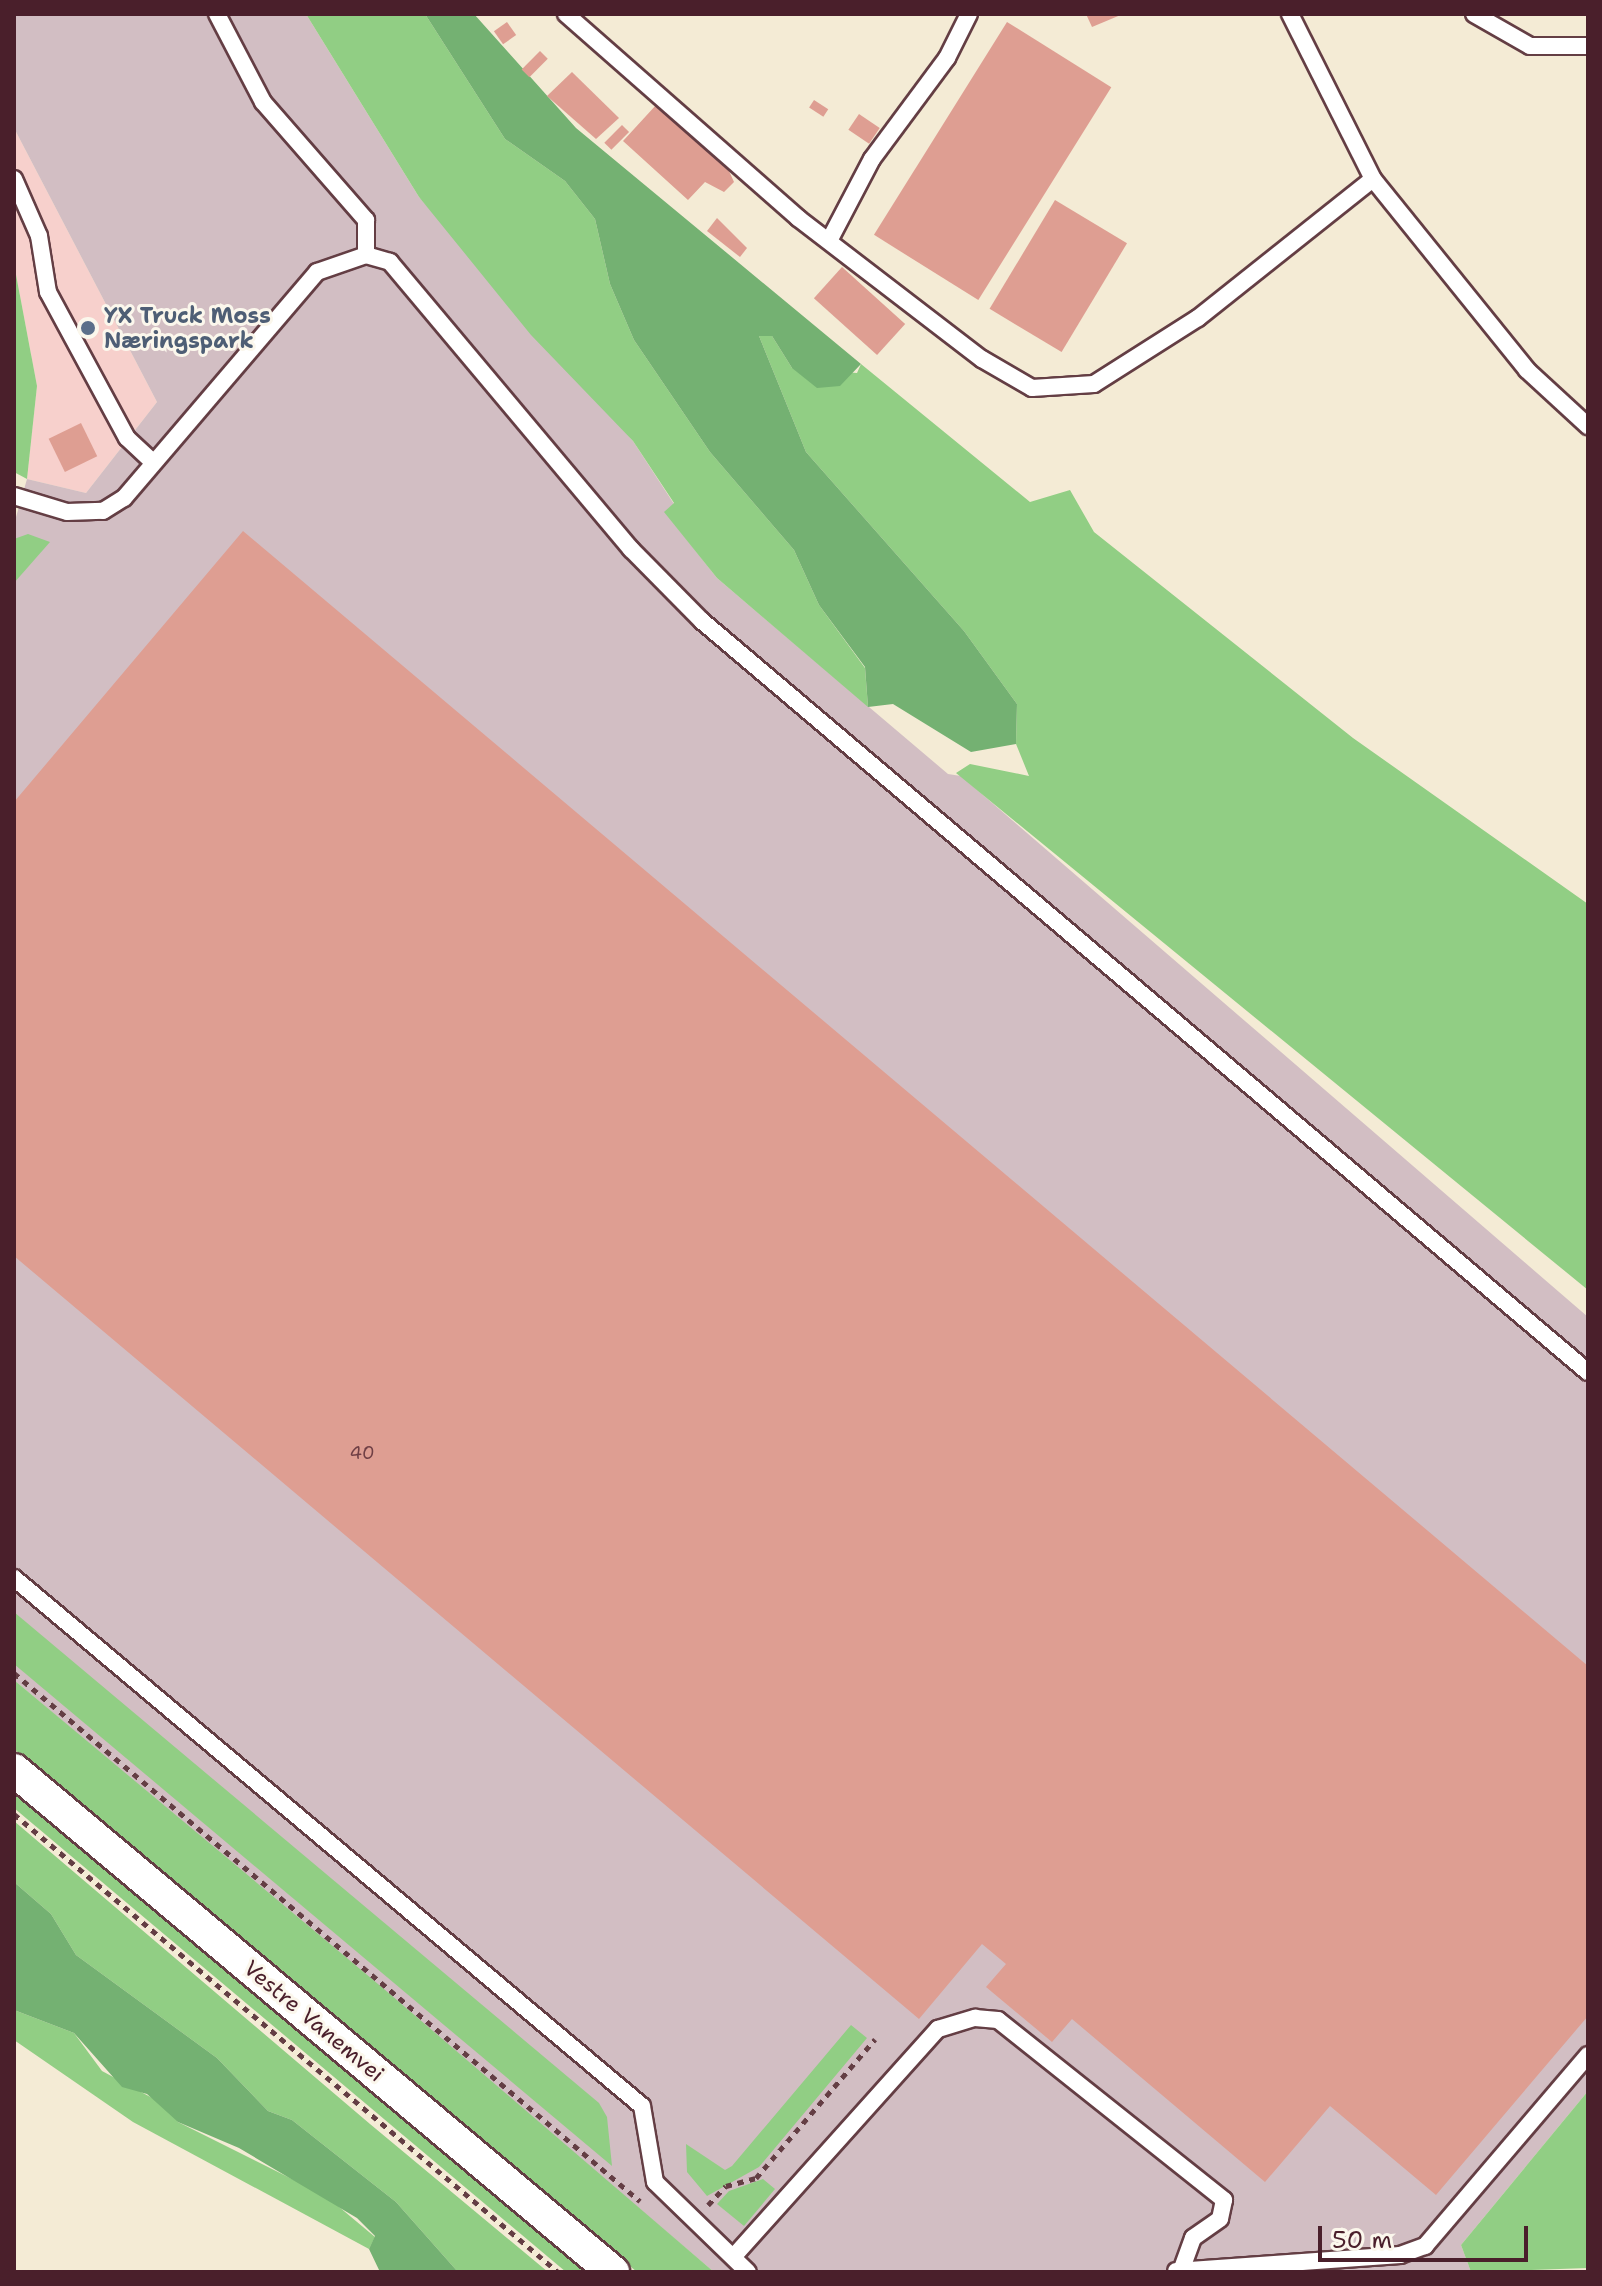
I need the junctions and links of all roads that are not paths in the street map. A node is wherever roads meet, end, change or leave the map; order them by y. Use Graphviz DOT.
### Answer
graph roads {
  1 [pos="217,14"];
  2 [pos="566,14"];
  3 [pos="969,14"];
  4 [pos="1290,14"];
  5 [pos="1474,14"];
  6 [pos="1588,46"];
  7 [pos="14,179"];
  8 [pos="1373,179"];
  9 [pos="830,239"];
  10 [pos="366,255"];
  11 [pos="1588,426"];
  12 [pos="153,462"];
  13 [pos="14,496"];
  14 [pos="1588,1372"];
  15 [pos="14,1578"];
  16 [pos="14,1770"];
  17 [pos="1588,2055"];
  18 [pos="735,2255"];
  19 [pos="1179,2268"];
  20 [pos="613,2272"];
  21 [pos="748,2272"];
  1 -- 10 [label="lane"];
  2 -- 9 [label="lane"];
  3 -- 9 [label="lane"];
  4 -- 8 [label="lane"];
  5 -- 6 [label="lane"];
  7 -- 12 [label="lane"];
  8 -- 9 [label="lane"];
  8 -- 11 [label="lane"];
  10 -- 12 [label="lane"];
  10 -- 14 [label="lane"];
  12 -- 13 [label="lane"];
  15 -- 18 [label="lane"];
  16 -- 20 [label="street, Vestre Vanemvei"];
  17 -- 19 [label="lane"];
  18 -- 19 [label="lane"];
  18 -- 21 [label="lane"];
}
